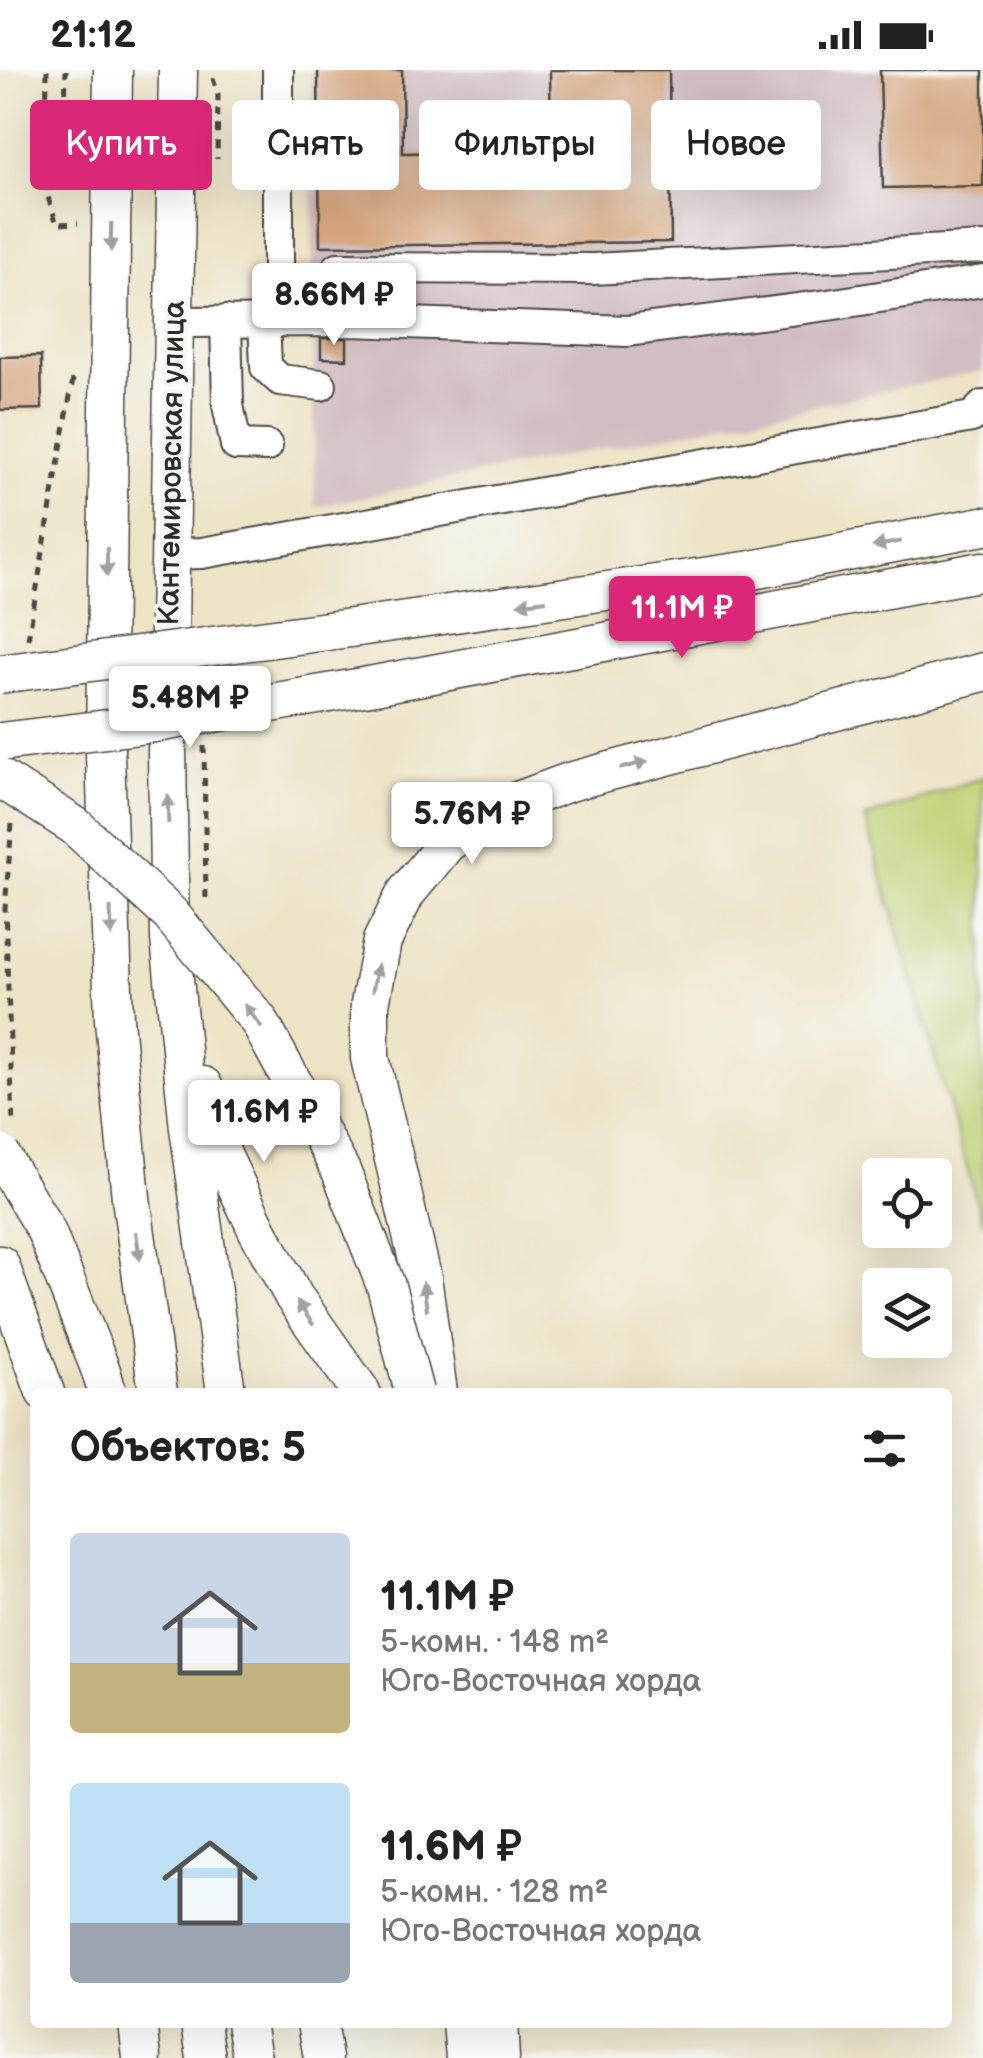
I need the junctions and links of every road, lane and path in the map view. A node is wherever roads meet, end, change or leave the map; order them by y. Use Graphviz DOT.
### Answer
graph roads {
  1 [pos="66,70"];
  2 [pos="113,70"];
  3 [pos="178,70"];
  4 [pos="278,70"];
  5 [pos="218,94"];
  6 [pos="65,100"];
  7 [pos="217,159"];
  8 [pos="983,248"];
  9 [pos="338,268"];
  10 [pos="983,280"];
  11 [pos="264,320"];
  12 [pos="226,321"];
  13 [pos="175,322"];
  14 [pos="320,385"];
  15 [pos="983,406"];
  16 [pos="267,446"];
  17 [pos="983,526"];
  18 [pos="169,554"];
  19 [pos="983,572"];
  20 [pos="983,672"];
  21 [pos="0,674"];
  22 [pos="0,742"];
  23 [pos="0,778"];
  24 [pos="170,938"];
  25 [pos="0,1154"];
  26 [pos="0,1266"];
  27 [pos="44,1388"];
  28 [pos="105,1388"];
  29 [pos="157,1388"];
  30 [pos="225,1388"];
  31 [pos="359,1388"];
  32 [pos="413,1388"];
  33 [pos="437,1388"];
  34 [pos="139,2028"];
  35 [pos="202,2028"];
  36 [pos="247,2028"];
  37 [pos="318,2028"];
  38 [pos="462,2028"];
  39 [pos="498,2028"];
  40 [pos="142,2058"];
  41 [pos="206,2058"];
  42 [pos="252,2058"];
  43 [pos="323,2058"];
  44 [pos="465,2058"];
  45 [pos="500,2058"];
  1 -- 6 [label="path"];
  2 -- 29 [label="main road, Кантемировская улица, one-way"];
  3 -- 13 [label="main road, Кантемировская улица"];
  4 -- 11 [label="lane"];
  5 -- 7 [label="path"];
  8 -- 9 [label="lane"];
  10 -- 11 [label="lane"];
  11 -- 12 [label="lane"];
  11 -- 14 [label="lane"];
  12 -- 13 [label="lane"];
  12 -- 16 [label="lane"];
  13 -- 18 [label="main road, Кантемировская улица"];
  15 -- 18 [label="lane"];
  17 -- 21 [label="main road, one-way, bridge"];
  24 -- 18 [label="main road, Кантемировская улица, one-way"];
  19 -- 22 [label="main road, bridge"];
  33 -- 20 [label="main road, one-way"];
  32 -- 23 [label="main road, one-way, bridge"];
  24 -- 30 [label="main road, Кантемировская улица"];
  31 -- 24 [label="main road, one-way"];
  25 -- 28 [label="main road, bridge"];
  26 -- 27 [label="main road"];
  34 -- 40 [label="main road"];
  35 -- 41 [label="main road"];
  36 -- 42 [label="main road"];
  37 -- 43 [label="main road"];
  38 -- 44 [label="main road"];
  39 -- 45 [label="main road"];
}
